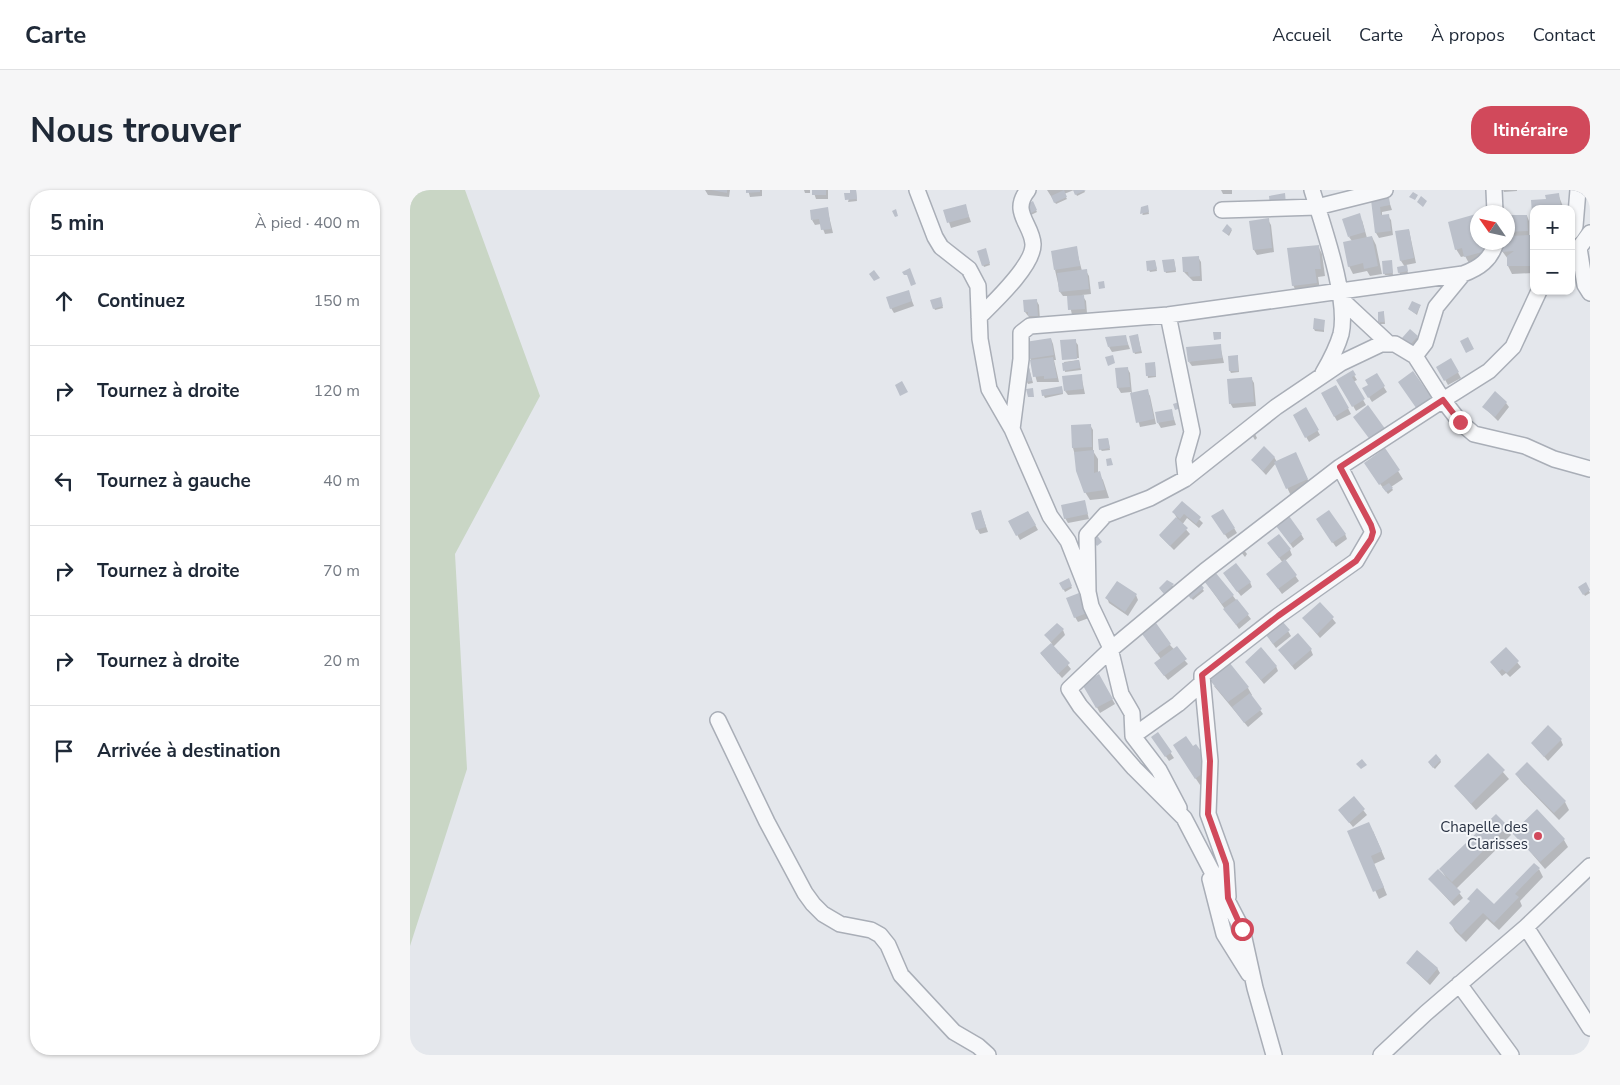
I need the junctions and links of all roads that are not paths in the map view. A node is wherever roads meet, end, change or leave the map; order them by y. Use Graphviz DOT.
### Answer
graph roads {
  1 [pos="917,190"];
  2 [pos="1028,190"];
  3 [pos="1312,190"];
  4 [pos="1385,190"];
  5 [pos="1494,190"];
  6 [pos="1579,190"];
  7 [pos="1590,199"];
  8 [pos="1495,205"];
  9 [pos="1317,208"];
  10 [pos="1222,210"];
  11 [pos="1575,226"];
  12 [pos="1590,233"];
  13 [pos="1494,250"];
  14 [pos="1463,274"];
  15 [pos="1590,293"];
  16 [pos="1537,295"];
  17 [pos="1341,296"];
  18 [pos="1168,315"];
  19 [pos="979,317"];
  20 [pos="1387,342"];
  21 [pos="1415,356"];
  22 [pos="1322,377"];
  23 [pos="1443,400"];
  24 [pos="1012,429"];
  25 [pos="1340,467"];
  26 [pos="1590,469"];
  27 [pos="1186,477"];
  28 [pos="1088,592"];
  29 [pos="1110,650"];
  30 [pos="1202,675"];
  31 [pos="718,720"];
  32 [pos="1133,736"];
  33 [pos="1184,818"];
  34 [pos="1205,861"];
  35 [pos="1590,866"];
  36 [pos="1228,898"];
  37 [pos="1526,927"];
  38 [pos="1254,982"];
  39 [pos="1459,984"];
  40 [pos="1590,1028"];
  41 [pos="988,1055"];
  42 [pos="1274,1055"];
  43 [pos="1381,1055"];
  44 [pos="1511,1055"];
  1 -- 19 [label="street"];
  2 -- 19 [label="street"];
  3 -- 9 [label="street"];
  4 -- 9 [label="street"];
  5 -- 8 [label="street"];
  6 -- 7 [label="street"];
  6 -- 11 [label="street"];
  9 -- 10 [label="street"];
  9 -- 17 [label="street"];
  12 -- 15 [label="street"];
  13 -- 14 [label="street"];
  14 -- 17 [label="street"];
  14 -- 21 [label="street"];
  16 -- 23 [label="street"];
  17 -- 18 [label="street"];
  17 -- 20 [label="street"];
  17 -- 22 [label="street"];
  18 -- 24 [label="street"];
  18 -- 27 [label="street"];
  19 -- 24 [label="street"];
  20 -- 21 [label="street"];
  20 -- 22 [label="street"];
  21 -- 23 [label="street"];
  22 -- 27 [label="street"];
  23 -- 25 [label="street"];
  23 -- 26 [label="street"];
  24 -- 28 [label="street"];
  25 -- 29 [label="street"];
  25 -- 30 [label="street"];
  27 -- 28 [label="street"];
  28 -- 29 [label="street"];
  29 -- 32 [label="street"];
  29 -- 33 [label="street"];
  30 -- 32 [label="street"];
  30 -- 36 [label="street"];
  31 -- 41 [label="street"];
  32 -- 33 [label="street"];
  33 -- 34 [label="street"];
  34 -- 36 [label="street"];
  34 -- 38 [label="street"];
  35 -- 37 [label="street"];
  36 -- 38 [label="street"];
  37 -- 39 [label="street"];
  37 -- 40 [label="street"];
  38 -- 42 [label="street"];
  39 -- 43 [label="street"];
  39 -- 44 [label="street"];
}
